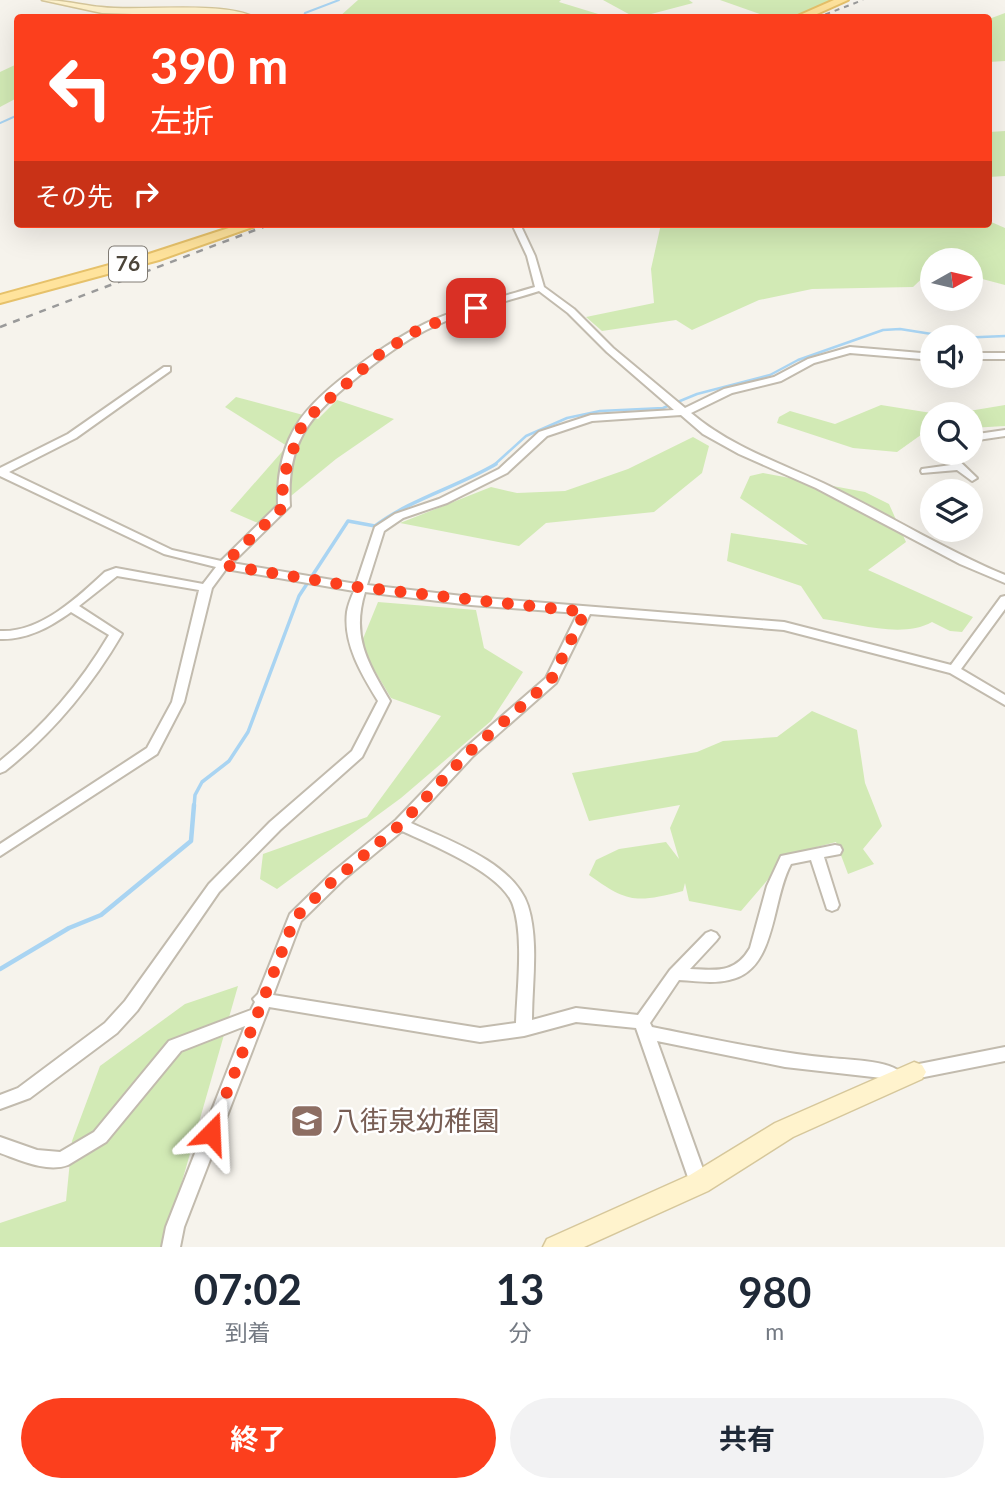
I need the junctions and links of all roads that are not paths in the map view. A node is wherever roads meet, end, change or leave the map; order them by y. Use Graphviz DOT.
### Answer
graph roads {
  1 [pos="47,0"];
  2 [pos="844,0"];
  3 [pos="227,14"];
  4 [pos="808,14"];
  5 [pos="242,228"];
  6 [pos="518,228"];
  7 [pos="540,288"];
  8 [pos="0,299"];
  9 [pos="920,356"];
  10 [pos="983,356"];
  11 [pos="1005,356"];
  12 [pos="167,369"];
  13 [pos="684,412"];
  14 [pos="1005,433"];
  15 [pos="983,436"];
  16 [pos="957,467"];
  17 [pos="926,471"];
  18 [pos="972,478"];
  19 [pos="223,565"];
  20 [pos="1005,579"];
  21 [pos="358,587"];
  22 [pos="206,588"];
  23 [pos="1005,600"];
  24 [pos="73,608"];
  25 [pos="585,612"];
  26 [pos="0,635"];
  27 [pos="954,670"];
  28 [pos="1005,701"];
  29 [pos="0,768"];
  30 [pos="401,824"];
  31 [pos="835,850"];
  32 [pos="0,852"];
  33 [pos="816,854"];
  34 [pos="832,905"];
  35 [pos="711,937"];
  36 [pos="675,974"];
  37 [pos="258,1007"];
  38 [pos="645,1027"];
  39 [pos="524,1029"];
  40 [pos="1005,1054"];
  41 [pos="906,1075"];
  42 [pos="0,1102"];
  43 [pos="0,1145"];
  44 [pos="699,1183"];
  45 [pos="171,1247"];
  46 [pos="556,1247"];
  1 -- 3 [label="street"];
  2 -- 4 [label="main road"];
  5 -- 8 [label="main road, 76"];
  6 -- 7 [label="street"];
  7 -- 13 [label="street"];
  7 -- 19 [label="street"];
  9 -- 13 [label="street"];
  10 -- 11 [label="street"];
  12 -- 19 [label="street"];
  13 -- 20 [label="street"];
  13 -- 21 [label="street"];
  14 -- 15 [label="street"];
  16 -- 17 [label="street"];
  16 -- 18 [label="street"];
  19 -- 21 [label="street"];
  19 -- 22 [label="street"];
  21 -- 25 [label="street"];
  21 -- 42 [label="street"];
  22 -- 24 [label="street"];
  22 -- 32 [label="street"];
  23 -- 27 [label="street"];
  24 -- 26 [label="street"];
  24 -- 29 [label="street"];
  25 -- 27 [label="street"];
  25 -- 30 [label="street"];
  27 -- 28 [label="street"];
  30 -- 37 [label="street"];
  30 -- 39 [label="street"];
  31 -- 33 [label="street"];
  33 -- 34 [label="street"];
  33 -- 36 [label="street"];
  35 -- 36 [label="street"];
  36 -- 38 [label="street"];
  37 -- 39 [label="street"];
  37 -- 43 [label="street"];
  37 -- 45 [label="street"];
  38 -- 39 [label="street"];
  38 -- 41 [label="street"];
  38 -- 44 [label="street"];
  40 -- 41 [label="street"];
  41 -- 44 [label="street"];
  44 -- 46 [label="street"];
}
